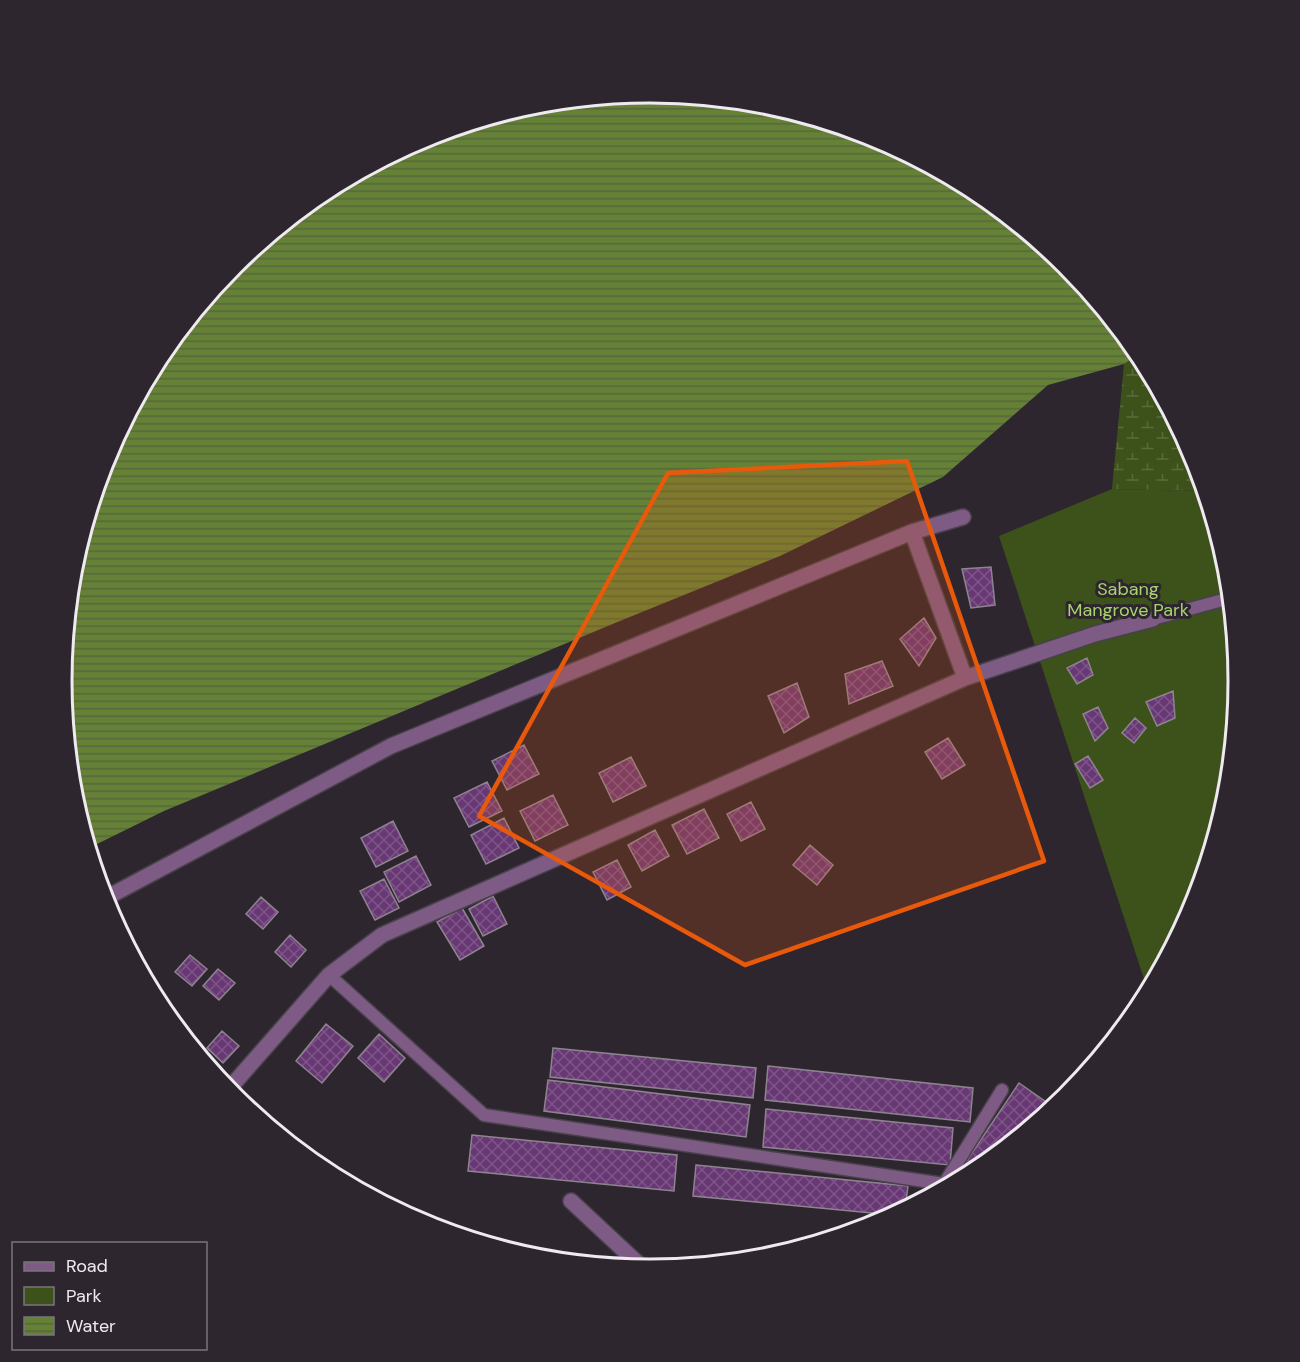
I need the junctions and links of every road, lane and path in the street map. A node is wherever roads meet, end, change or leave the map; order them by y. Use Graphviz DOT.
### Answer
graph roads {
  1 [pos="963,517"];
  2 [pos="912,532"];
  3 [pos="1222,600"];
  4 [pos="1154,618"];
  5 [pos="965,678"];
  6 [pos="113,894"];
  7 [pos="329,975"];
  8 [pos="234,1083"];
  9 [pos="1002,1090"];
  10 [pos="949,1176"];
  11 [pos="932,1185"];
  12 [pos="571,1201"];
  13 [pos="633,1259"];
  1 -- 2 [label="street"];
  2 -- 5 [label="street"];
  2 -- 6 [label="street"];
  3 -- 4 [label="lane"];
  4 -- 5 [label="street"];
  5 -- 7 [label="street"];
  7 -- 8 [label="street"];
  7 -- 11 [label="lane"];
  9 -- 10 [label="lane"];
  12 -- 13 [label="street"];
}
